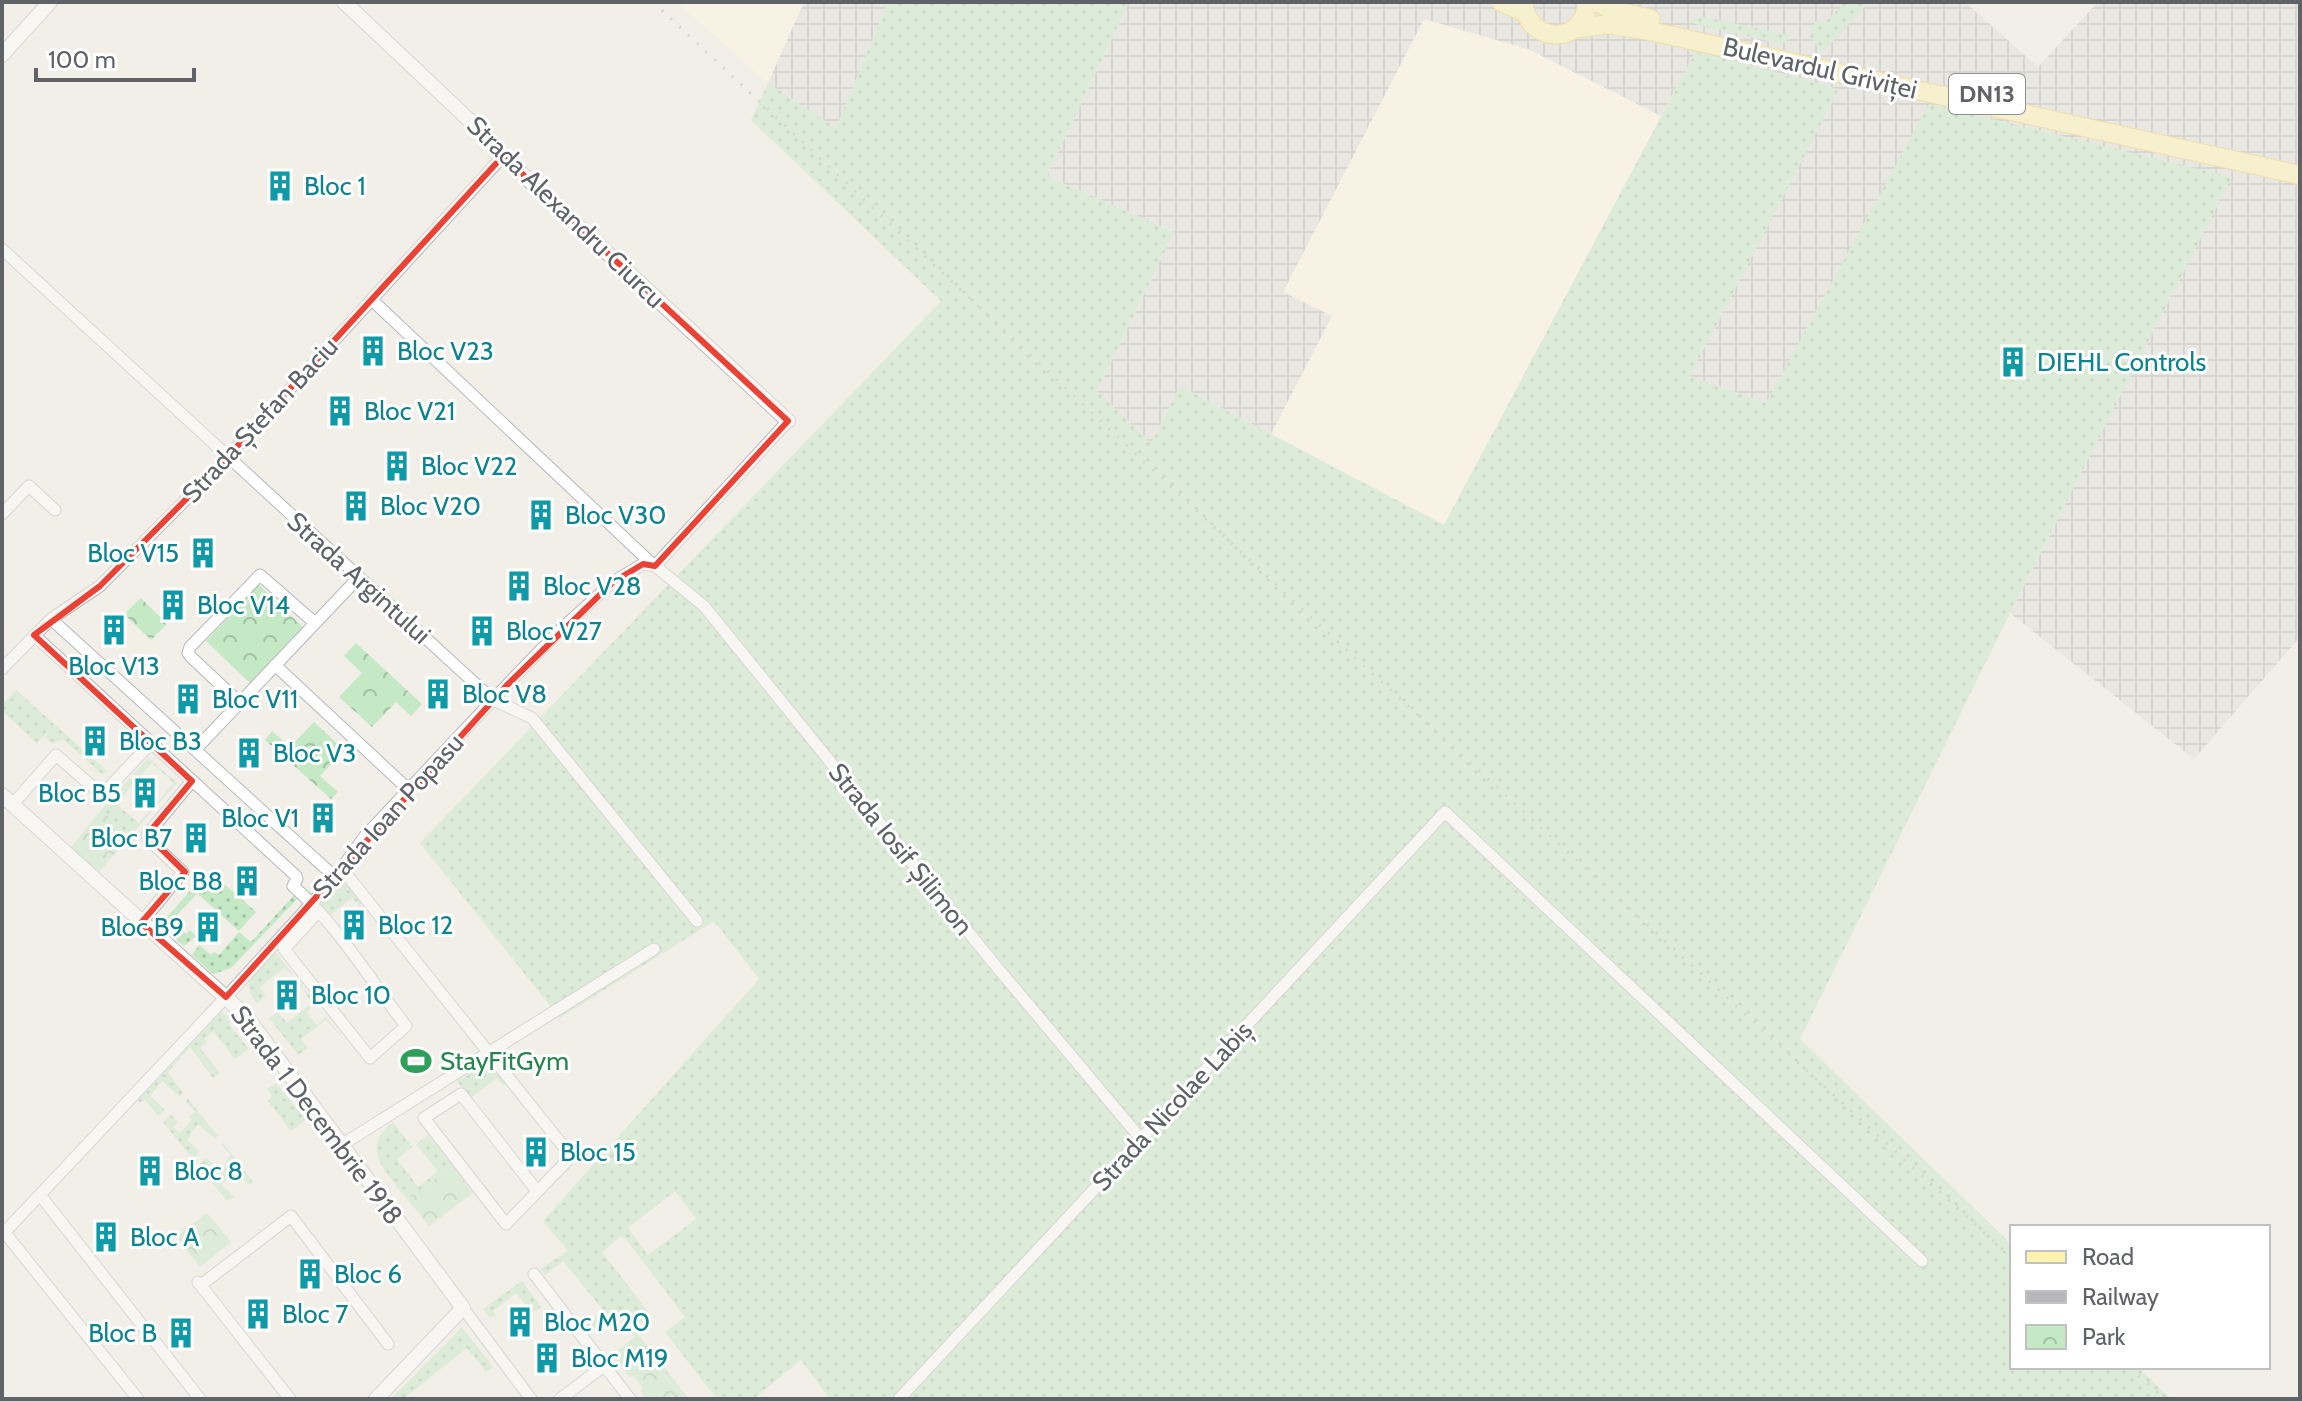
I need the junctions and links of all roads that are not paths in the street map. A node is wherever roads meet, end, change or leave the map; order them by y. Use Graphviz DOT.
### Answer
graph roads {
  1 [pos="50,2"];
  2 [pos="344,2"];
  3 [pos="1501,2"];
  4 [pos="1587,2"];
  5 [pos="1597,2"];
  6 [pos="1524,7"];
  7 [pos="1573,29"];
  8 [pos="2,55"];
  9 [pos="503,156"];
  10 [pos="2300,164"];
  11 [pos="2300,175"];
  12 [pos="2,249"];
  13 [pos="372,300"];
  14 [pos="788,421"];
  15 [pos="227,457"];
  16 [pos="55,510"];
  17 [pos="2,514"];
  18 [pos="653,565"];
  19 [pos="359,577"];
  20 [pos="51,619"];
  21 [pos="315,623"];
  22 [pos="34,635"];
  23 [pos="275,665"];
  24 [pos="2,669"];
  25 [pos="494,700"];
  26 [pos="240,703"];
  27 [pos="151,743"];
  28 [pos="195,750"];
  29 [pos="192,781"];
  30 [pos="409,790"];
  31 [pos="7,799"];
  32 [pos="341,876"];
  33 [pos="315,908"];
  34 [pos="697,921"];
  35 [pos="141,923"];
  36 [pos="654,949"];
  37 [pos="226,997"];
  38 [pos="489,1052"];
  39 [pos="429,1090"];
  40 [pos="442,1107"];
  41 [pos="1141,1139"];
  42 [pos="343,1144"];
  43 [pos="537,1191"];
  44 [pos="40,1195"];
  45 [pos="4,1232"];
  46 [pos="1922,1261"];
  47 [pos="534,1274"];
  48 [pos="463,1308"];
  49 [pos="388,1344"];
  50 [pos="604,1366"];
  51 [pos="138,1399"];
  52 [pos="200,1399"];
  53 [pos="290,1399"];
  54 [pos="376,1399"];
  55 [pos="531,1399"];
  56 [pos="560,1399"];
  57 [pos="630,1399"];
  58 [pos="899,1399"];
  1 -- 8 [label="street"];
  2 -- 9 [label="street, Strada Alexandru Ciurcu"];
  3 -- 6 [label="main road"];
  4 -- 7 [label="main road"];
  5 -- 10 [label="main road, Bulevardul Griviței / DN13"];
  6 -- 7 [label="main road, Bulevardul Griviței"];
  7 -- 11 [label="main road, Bulevardul Griviței"];
  9 -- 13 [label="street, Strada Ștefan Baciu"];
  9 -- 14 [label="street, Strada Alexandru Ciurcu"];
  12 -- 15 [label="street, Strada Argintului"];
  13 -- 15 [label="street, Strada Ștefan Baciu"];
  13 -- 18 [label="street, Strada Iosif Șilimon"];
  14 -- 18 [label="street, Strada Ioan Popasu"];
  15 -- 19 [label="street, Strada Argintului"];
  15 -- 20 [label="street, Strada Ștefan Baciu"];
  16 -- 17 [label="street"];
  18 -- 25 [label="street, Strada Ioan Popasu"];
  18 -- 41 [label="street, Strada Iosif Șilimon"];
  19 -- 21 [label="street"];
  19 -- 25 [label="street, Strada Argintului"];
  20 -- 22 [label="street, Strada Ștefan Baciu"];
  20 -- 28 [label="street"];
  21 -- 23 [label="street"];
  21 -- 26 [label="street"];
  22 -- 24 [label="street, Strada Ștefan Baciu"];
  22 -- 27 [label="street"];
  23 -- 26 [label="street"];
  23 -- 30 [label="street"];
  25 -- 30 [label="street, Strada Ioan Popasu"];
  25 -- 34 [label="street, Strada Argintului"];
  26 -- 28 [label="street"];
  27 -- 29 [label="street"];
  27 -- 31 [label="street"];
  28 -- 32 [label="street"];
  29 -- 33 [label="street"];
  29 -- 35 [label="street"];
  30 -- 32 [label="street, Strada Ioan Popasu"];
  31 -- 35 [label="street, Strada 1 Decembrie 1918"];
  32 -- 33 [label="street, Strada Ioan Popasu"];
  32 -- 38 [label="street"];
  33 -- 33 [label="street"];
  33 -- 37 [label="street, Strada Ioan Popasu"];
  35 -- 37 [label="street, Strada 1 Decembrie 1918"];
  36 -- 38 [label="street"];
  37 -- 42 [label="street, Strada 1 Decembrie 1918"];
  37 -- 44 [label="street, Strada Ioan Popasu"];
  38 -- 39 [label="street"];
  38 -- 43 [label="street"];
  39 -- 40 [label="street"];
  39 -- 42 [label="street"];
  40 -- 43 [label="street"];
  40 -- 43 [label="street"];
  41 -- 46 [label="street, Strada Nicolae Labiș"];
  41 -- 58 [label="street, Strada Nicolae Labiș"];
  42 -- 48 [label="street, Strada 1 Decembrie 1918"];
  44 -- 45 [label="street, Strada Ioan Popasu"];
  44 -- 52 [label="street"];
  45 -- 51 [label="street"];
  47 -- 50 [label="street"];
  48 -- 54 [label="street"];
  48 -- 55 [label="street, Strada 1 Decembrie 1918"];
  49 -- 53 [label="street"];
  50 -- 56 [label="street"];
  50 -- 57 [label="street"];
}
